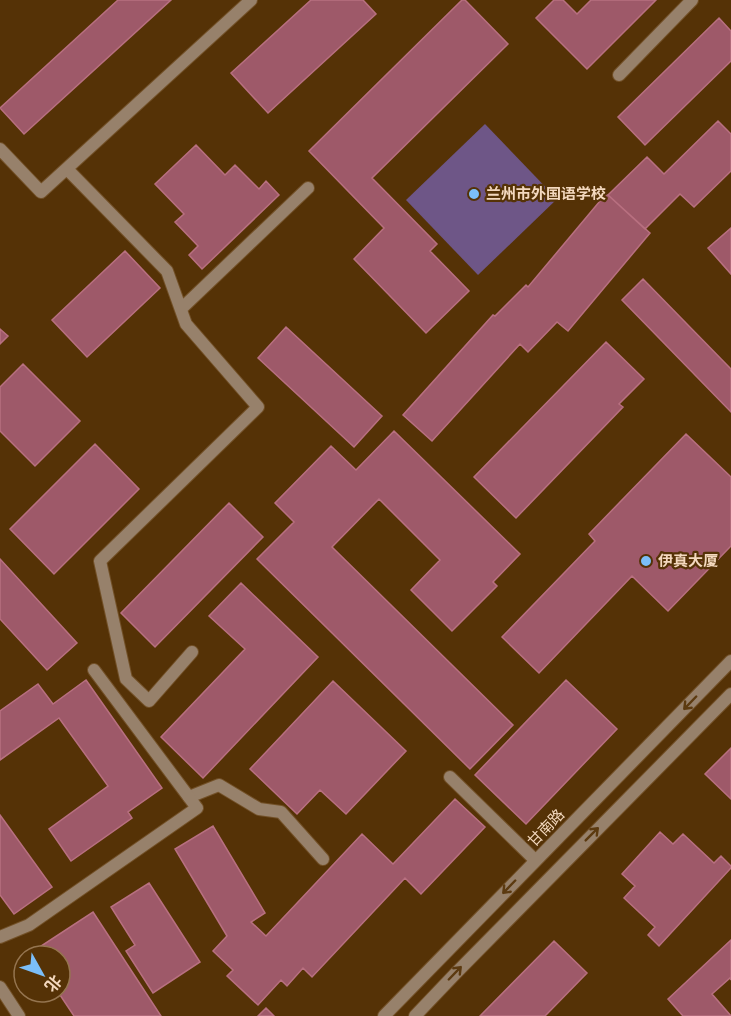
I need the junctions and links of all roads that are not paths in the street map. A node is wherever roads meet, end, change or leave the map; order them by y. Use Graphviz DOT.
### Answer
graph roads {
  1 [pos="250,0"];
  2 [pos="692,0"];
  3 [pos="619,75"];
  4 [pos="0,148"];
  5 [pos="67,169"];
  6 [pos="308,188"];
  7 [pos="181,309"];
  8 [pos="192,652"];
  9 [pos="731,661"];
  10 [pos="94,670"];
  11 [pos="731,694"];
  12 [pos="450,777"];
  13 [pos="189,797"];
  14 [pos="323,859"];
  15 [pos="535,860"];
  16 [pos="0,937"];
  17 [pos="0,987"];
  18 [pos="19,1016"];
  19 [pos="384,1016"];
  20 [pos="415,1016"];
  1 -- 5 [label="street"];
  2 -- 3 [label="street"];
  4 -- 5 [label="street"];
  5 -- 7 [label="street"];
  6 -- 7 [label="street"];
  7 -- 8 [label="street"];
  9 -- 15 [label="street, 甘南路, one-way"];
  10 -- 13 [label="street"];
  20 -- 11 [label="street, one-way"];
  12 -- 15 [label="street"];
  13 -- 14 [label="street"];
  13 -- 16 [label="street"];
  15 -- 19 [label="street, 甘南路, one-way"];
  17 -- 18 [label="street"];
}
